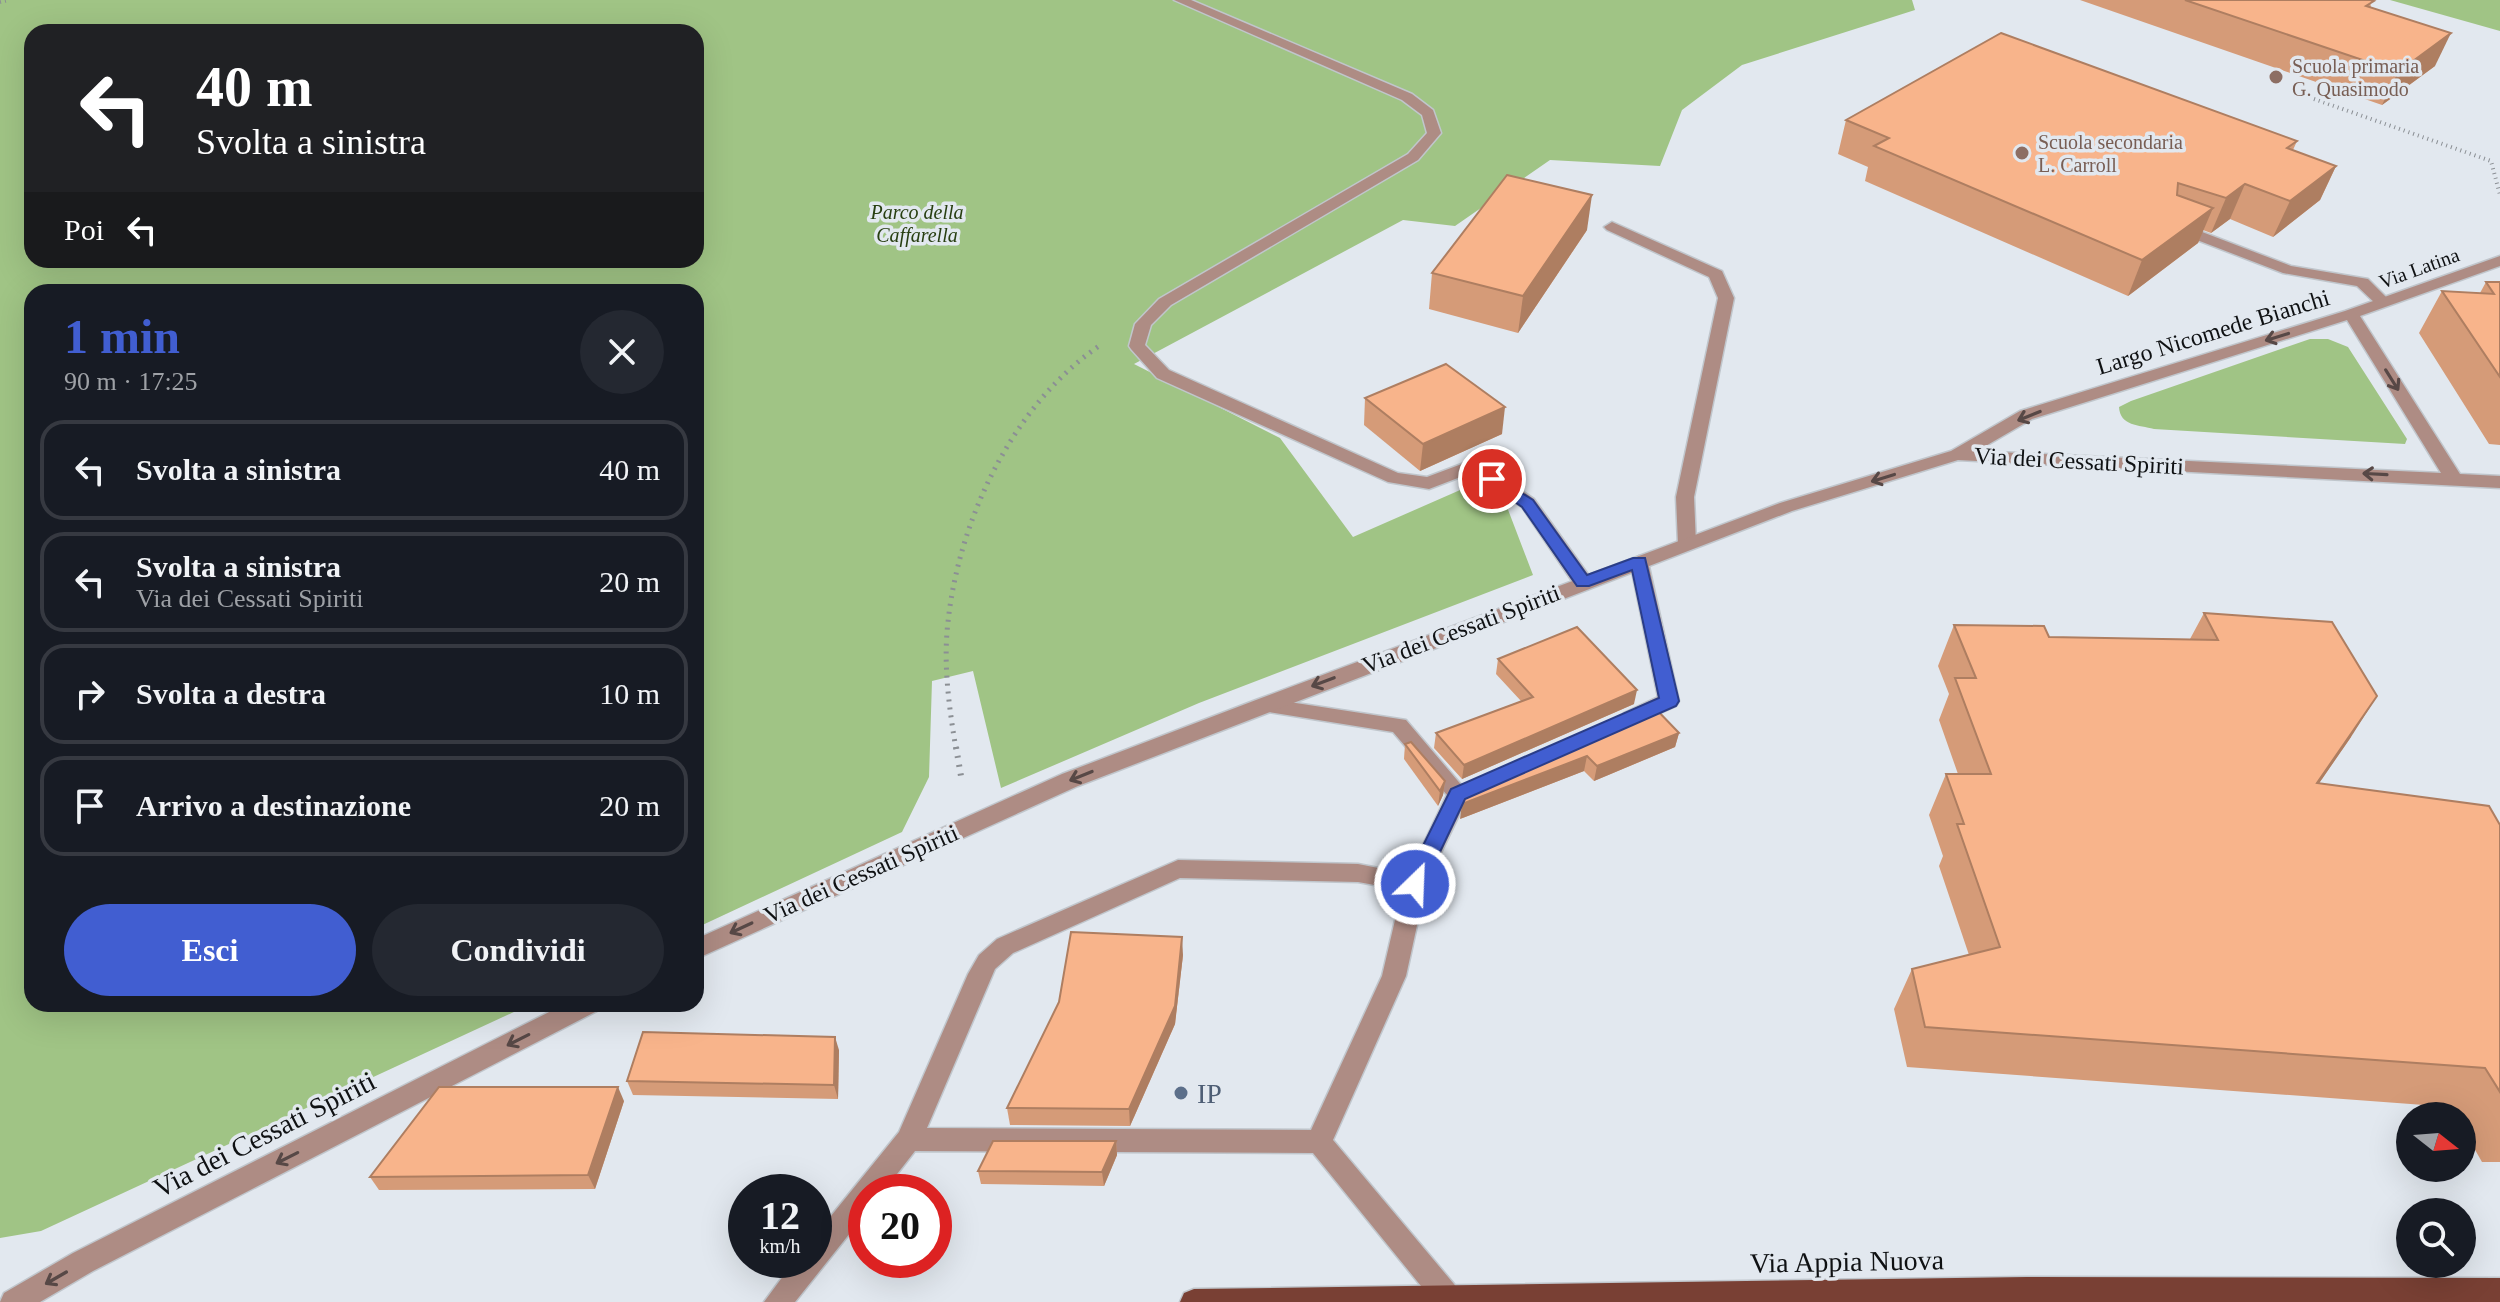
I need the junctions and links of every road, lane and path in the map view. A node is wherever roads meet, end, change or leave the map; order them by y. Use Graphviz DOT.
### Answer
graph roads {
  1 [pos="9,0"];
  2 [pos="1180,0"];
  3 [pos="0,2"];
  4 [pos="2314,99"];
  5 [pos="2500,195"];
  6 [pos="2169,224"];
  7 [pos="1612,227"];
  8 [pos="2500,261"];
  9 [pos="2383,302"];
  10 [pos="2351,314"];
  11 [pos="1143,324"];
  12 [pos="1957,455"];
  13 [pos="2453,478"];
  14 [pos="2500,482"];
  15 [pos="1687,544"];
  16 [pos="1639,562"];
  17 [pos="1583,582"];
  18 [pos="1263,705"];
  19 [pos="1613,726"];
  20 [pos="971,824"];
  21 [pos="1415,884"];
  22 [pos="704,945"];
  23 [pos="572,1012"];
  24 [pos="909,1139"];
  25 [pos="1319,1142"];
  26 [pos="881,1174"];
  27 [pos="848,1215"];
  28 [pos="832,1235"];
  29 [pos="798,1278"];
  30 [pos="2500,1291"];
  31 [pos="2220,1298"];
  32 [pos="1449,1299"];
  33 [pos="14,1302"];
  34 [pos="778,1302"];
  35 [pos="1194,1302"];
  1 -- 3 [label="path"];
  2 -- 11 [label="street"];
  4 -- 5 [label="path"];
  6 -- 9 [label="street"];
  7 -- 15 [label="street"];
  8 -- 9 [label="street, Via Latina"];
  9 -- 10 [label="street, Via Latina"];
  10 -- 12 [label="street, Largo Nicomede Bianchi, one-way"];
  10 -- 13 [label="street, Largo Nicomede Bianchi, one-way"];
  11 -- 17 [label="street"];
  11 -- 20 [label="path"];
  13 -- 12 [label="street, Via dei Cessati Spiriti, one-way"];
  12 -- 15 [label="street, Via dei Cessati Spiriti, one-way"];
  13 -- 14 [label="street, Via dei Cessati Spiriti"];
  15 -- 16 [label="street, Via dei Cessati Spiriti"];
  16 -- 17 [label="street, Via dei Cessati Spiriti"];
  16 -- 19 [label="street"];
  17 -- 18 [label="street, Via dei Cessati Spiriti, one-way"];
  18 -- 20 [label="street, Via dei Cessati Spiriti, one-way"];
  18 -- 21 [label="street"];
  20 -- 22 [label="street, Via dei Cessati Spiriti, one-way"];
  21 -- 24 [label="street"];
  21 -- 25 [label="street"];
  23 -- 33 [label="street, Via dei Cessati Spiriti, one-way"];
  24 -- 25 [label="street"];
  24 -- 26 [label="street"];
  25 -- 32 [label="street"];
  27 -- 28 [label="street"];
  29 -- 34 [label="street"];
  30 -- 31 [label="main road, Via Appia Nuova"];
  31 -- 32 [label="main road, Via Appia Nuova"];
  32 -- 35 [label="main road, Via Appia Nuova"];
}
